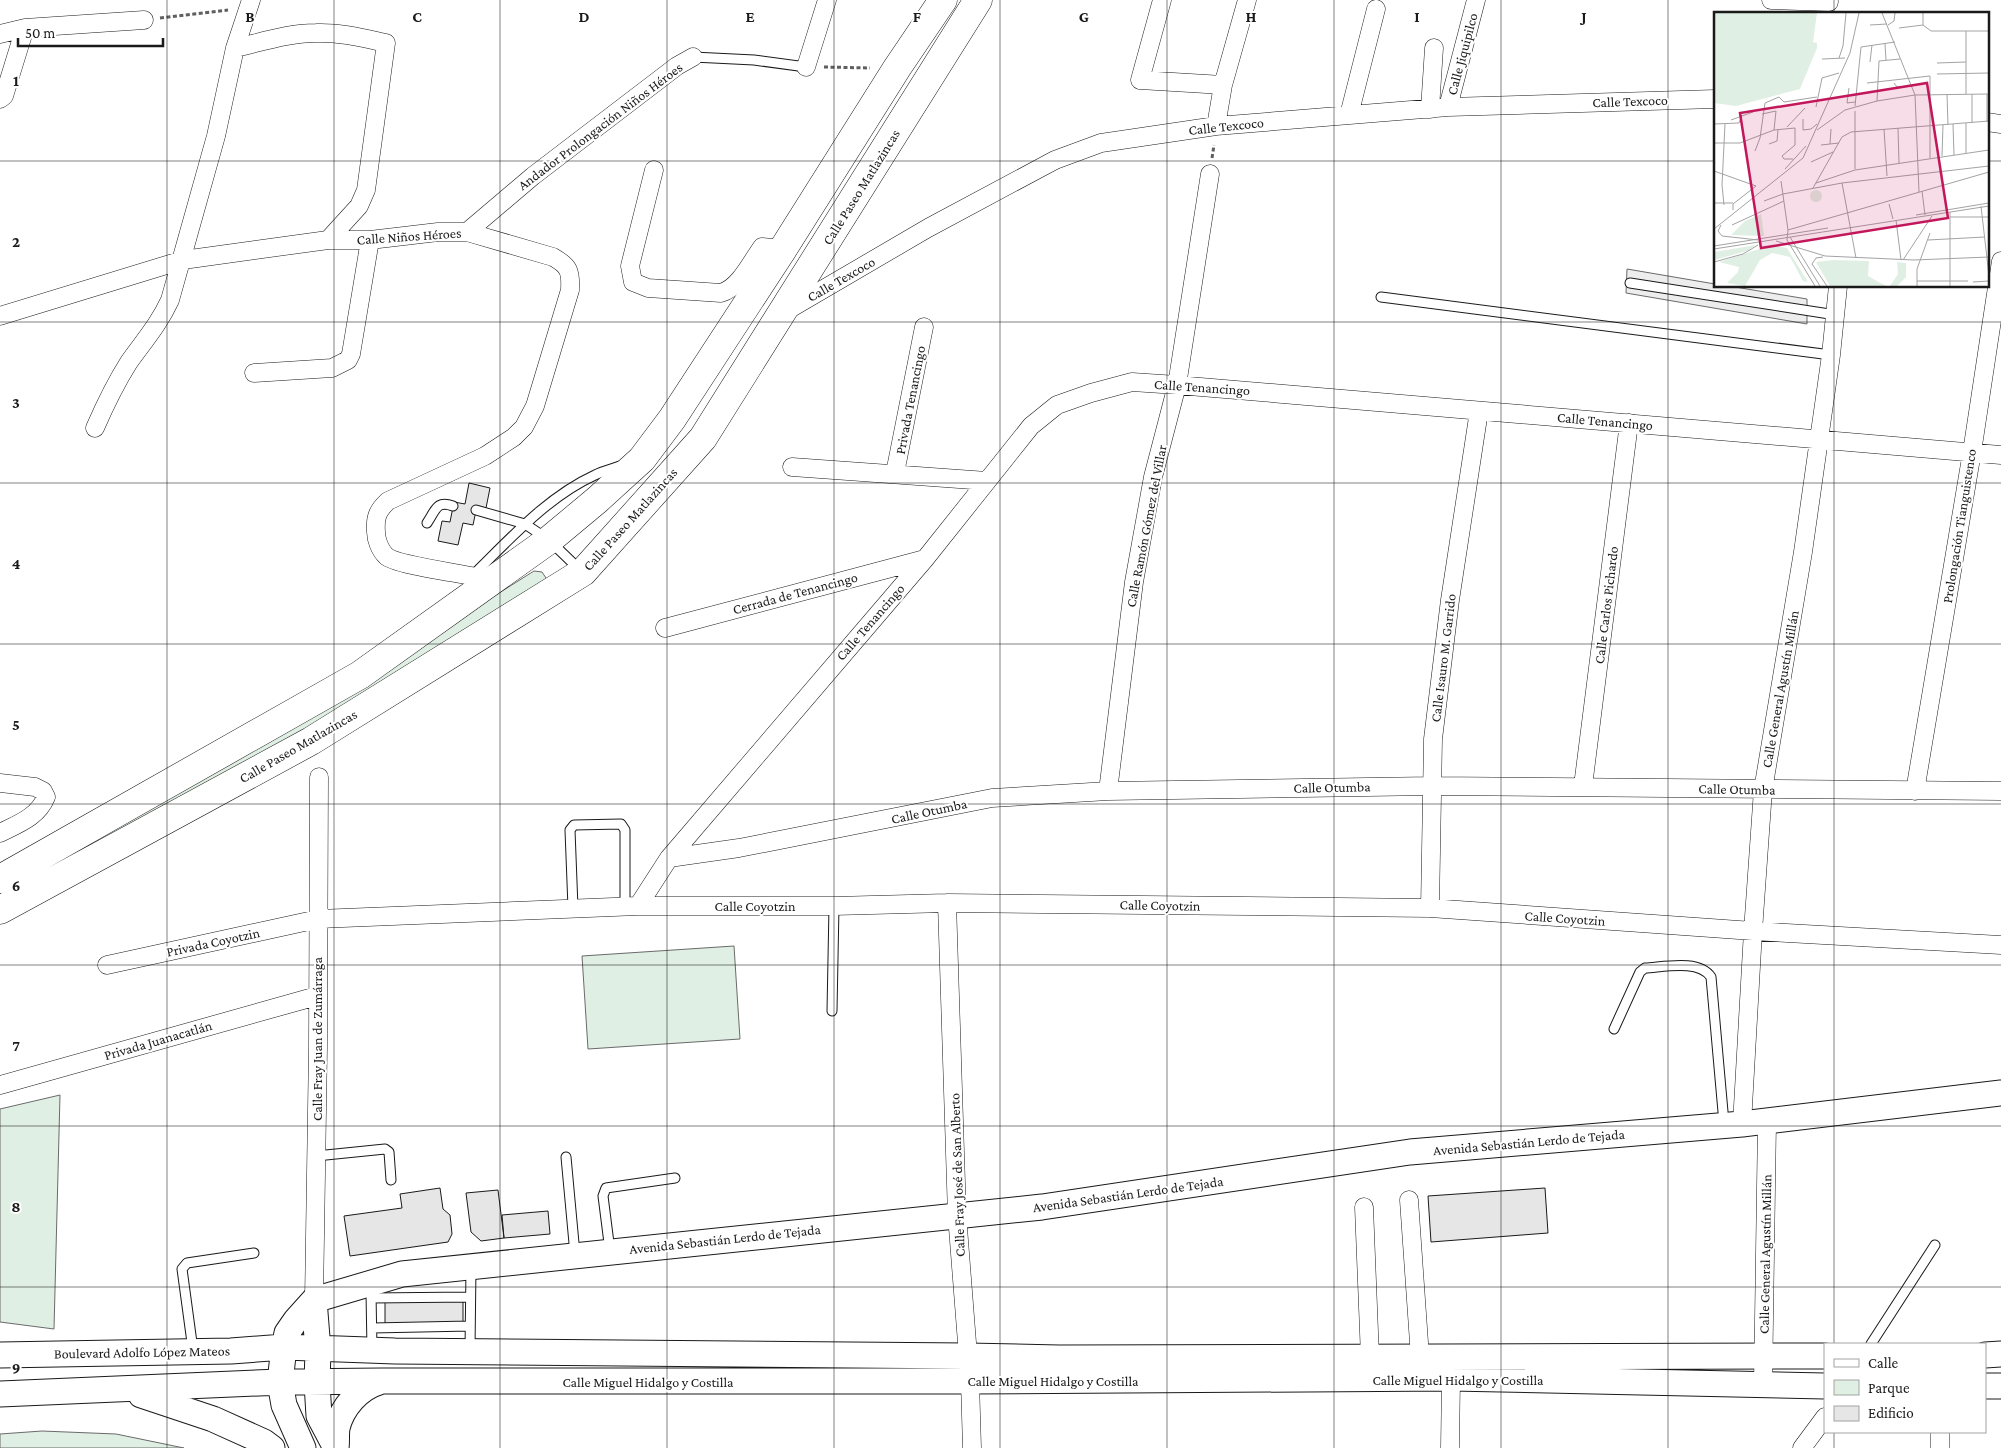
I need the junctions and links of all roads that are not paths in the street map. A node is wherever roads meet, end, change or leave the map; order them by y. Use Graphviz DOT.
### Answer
graph roads {
  1 [pos="827,0"];
  2 [pos="943,0"];
  3 [pos="978,0"];
  4 [pos="1162,0"];
  5 [pos="1247,0"];
  6 [pos="1476,0"];
  7 [pos="1770,0"];
  8 [pos="250,4"];
  9 [pos="1831,5"];
  10 [pos="1376,9"];
  11 [pos="144,20"];
  12 [pos="25,28"];
  13 [pos="0,34"];
  14 [pos="235,48"];
  15 [pos="1434,48"];
  16 [pos="693,57"];
  17 [pos="806,67"];
  18 [pos="1223,85"];
  19 [pos="0,99"];
  20 [pos="1714,99"];
  21 [pos="1448,107"];
  22 [pos="1430,109"];
  23 [pos="1349,115"];
  24 [pos="1988,122"];
  25 [pos="2001,124"];
  26 [pos="1216,126"];
  27 [pos="654,170"];
  28 [pos="1210,174"];
  29 [pos="467,232"];
  30 [pos="328,240"];
  31 [pos="370,240"];
  32 [pos="783,249"];
  33 [pos="183,260"];
  34 [pos="2001,261"];
  35 [pos="1630,283"];
  36 [pos="1838,288"];
  37 [pos="1381,297"];
  38 [pos="781,314"];
  39 [pos="1836,315"];
  40 [pos="0,316"];
  41 [pos="924,327"];
  42 [pos="1831,355"];
  43 [pos="254,373"];
  44 [pos="1177,385"];
  45 [pos="1479,411"];
  46 [pos="1629,423"];
  47 [pos="95,428"];
  48 [pos="1820,440"];
  49 [pos="1972,452"];
  50 [pos="2001,455"];
  51 [pos="642,459"];
  52 [pos="792,467"];
  53 [pos="895,474"];
  54 [pos="987,481"];
  55 [pos="453,506"];
  56 [pos="476,510"];
  57 [pos="427,523"];
  58 [pos="526,524"];
  59 [pos="549,540"];
  60 [pos="925,558"];
  61 [pos="583,572"];
  62 [pos="482,578"];
  63 [pos="665,628"];
  64 [pos="318,777"];
  65 [pos="0,783"];
  66 [pos="1432,786"];
  67 [pos="1583,786"];
  68 [pos="1763,790"];
  69 [pos="1108,791"];
  70 [pos="1915,791"];
  71 [pos="2001,791"];
  72 [pos="0,833"];
  73 [pos="669,858"];
  74 [pos="0,879"];
  75 [pos="947,902"];
  76 [pos="631,906"];
  77 [pos="834,906"];
  78 [pos="573,908"];
  79 [pos="1430,908"];
  80 [pos="0,910"];
  81 [pos="318,919"];
  82 [pos="1753,931"];
  83 [pos="2001,945"];
  84 [pos="107,965"];
  85 [pos="317,996"];
  86 [pos="832,1011"];
  87 [pos="1614,1029"];
  88 [pos="0,1085"];
  89 [pos="2001,1093"];
  90 [pos="1767,1122"];
  91 [pos="1733,1125"];
  92 [pos="316,1156"];
  93 [pos="566,1157"];
  94 [pos="675,1178"];
  95 [pos="391,1180"];
  96 [pos="1409,1200"];
  97 [pos="1364,1207"];
  98 [pos="957,1215"];
  99 [pos="1935,1245"];
  100 [pos="610,1251"];
  101 [pos="254,1253"];
  102 [pos="575,1255"];
  103 [pos="471,1266"];
  104 [pos="371,1290"];
  105 [pos="470,1297"];
  106 [pos="314,1300"];
  107 [pos="470,1326"];
  108 [pos="372,1339"];
  109 [pos="1872,1343"];
  110 [pos="284,1348"];
  111 [pos="318,1350"];
  112 [pos="193,1351"];
  113 [pos="470,1352"];
  114 [pos="1986,1354"];
  115 [pos="2001,1354"];
  116 [pos="0,1355"];
  117 [pos="967,1356"];
  118 [pos="1763,1356"];
  119 [pos="1824,1356"];
  120 [pos="1420,1357"];
  121 [pos="1370,1358"];
  122 [pos="1450,1378"];
  123 [pos="382,1381"];
  124 [pos="970,1381"];
  125 [pos="280,1382"];
  126 [pos="317,1383"];
  127 [pos="1763,1385"];
  128 [pos="1824,1386"];
  129 [pos="1986,1386"];
  130 [pos="2001,1386"];
  131 [pos="122,1390"];
  132 [pos="4,1396"];
  133 [pos="1824,1418"];
  134 [pos="1940,1433"];
  135 [pos="272,1448"];
  136 [pos="303,1448"];
  137 [pos="336,1448"];
  138 [pos="972,1448"];
  139 [pos="1450,1448"];
  140 [pos="1802,1448"];
  141 [pos="1940,1448"];
  1 -- 17 [label="street"];
  2 -- 32 [label="highway"];
  3 -- 38 [label="highway, Calle Paseo Matlazincas"];
  4 -- 18 [label="street"];
  5 -- 18 [label="street"];
  6 -- 21 [label="street, Calle Jiquipilco"];
  7 -- 9 [label="street"];
  8 -- 14 [label="street"];
  10 -- 23 [label="street"];
  11 -- 12 [label="street"];
  12 -- 13 [label="street"];
  12 -- 19 [label="street"];
  14 -- 30 [label="street"];
  14 -- 33 [label="street"];
  15 -- 22 [label="street"];
  16 -- 17 [label="lane, Andador Prolongación Niños Héroes"];
  16 -- 29 [label="street, Andador Prolongación Niños Héroes"];
  18 -- 26 [label="street"];
  20 -- 21 [label="street, Calle Texcoco"];
  21 -- 22 [label="street, Calle Texcoco"];
  22 -- 23 [label="street, Calle Texcoco"];
  23 -- 26 [label="street, Calle Texcoco"];
  24 -- 25 [label="street"];
  26 -- 38 [label="street, Calle Texcoco"];
  27 -- 32 [label="street"];
  28 -- 44 [label="street, Calle Ramón Gómez del Villar"];
  29 -- 31 [label="street, Calle Niños Héroes"];
  29 -- 62 [label="street, Calle Niños Héroes"];
  30 -- 31 [label="street, Calle Niños Héroes"];
  30 -- 33 [label="street, Calle Niños Héroes"];
  31 -- 43 [label="street"];
  32 -- 51 [label="highway"];
  33 -- 40 [label="street, Calle Niños Héroes"];
  33 -- 47 [label="street"];
  34 -- 49 [label="street, Prolongación Tianguistenco"];
  35 -- 39 [label="lane"];
  36 -- 39 [label="street, Calle General Agustín Millán"];
  37 -- 42 [label="lane"];
  38 -- 61 [label="highway, Calle Paseo Matlazincas"];
  39 -- 42 [label="street, Calle General Agustín Millán"];
  41 -- 53 [label="street, Privada Tenancingo"];
  42 -- 48 [label="street, Calle General Agustín Millán"];
  44 -- 45 [label="street, Calle Tenancingo"];
  44 -- 54 [label="street, Calle Tenancingo"];
  44 -- 69 [label="street, Calle Ramón Gómez del Villar"];
  45 -- 46 [label="street, Calle Tenancingo"];
  45 -- 66 [label="street, Calle Isauro M. Garrido"];
  46 -- 48 [label="street, Calle Tenancingo"];
  46 -- 67 [label="street, Calle Carlos Pichardo"];
  48 -- 49 [label="street, Calle Tenancingo"];
  48 -- 68 [label="street, Calle General Agustín Millán"];
  49 -- 50 [label="street, Calle Tenancingo"];
  49 -- 70 [label="street, Prolongación Tianguistenco"];
  51 -- 58 [label="lane"];
  51 -- 59 [label="highway"];
  52 -- 53 [label="street, Privada Tenancingo"];
  53 -- 54 [label="street, Privada Tenancingo"];
  54 -- 60 [label="street, Calle Tenancingo"];
  55 -- 57 [label="lane"];
  56 -- 58 [label="lane"];
  58 -- 59 [label="lane"];
  58 -- 62 [label="lane"];
  59 -- 61 [label="lane"];
  59 -- 62 [label="highway"];
  60 -- 63 [label="street, Cerrada de Tenancingo"];
  60 -- 73 [label="street, Calle Tenancingo"];
  61 -- 80 [label="highway, Calle Paseo Matlazincas"];
  62 -- 74 [label="highway"];
  64 -- 81 [label="street, Calle Fray Juan de Zumárraga"];
  65 -- 72 [label="street"];
  66 -- 67 [label="street, Calle Otumba"];
  66 -- 69 [label="street, Calle Otumba"];
  66 -- 79 [label="street, Calle Isauro M. Garrido"];
  67 -- 68 [label="street, Calle Otumba"];
  68 -- 70 [label="street, Calle Otumba"];
  68 -- 82 [label="street, Calle General Agustín Millán"];
  69 -- 73 [label="street, Calle Otumba"];
  70 -- 71 [label="street, Calle Otumba"];
  73 -- 76 [label="street, Calle Tenancingo"];
  75 -- 77 [label="street, Calle Coyotzin"];
  75 -- 79 [label="street, Calle Coyotzin"];
  75 -- 98 [label="street, Calle Fray José de San Alberto"];
  76 -- 77 [label="street, Calle Coyotzin"];
  76 -- 78 [label="street, Calle Coyotzin"];
  76 -- 78 [label="lane"];
  77 -- 86 [label="lane"];
  78 -- 81 [label="street, Calle Coyotzin"];
  79 -- 82 [label="street, Calle Coyotzin"];
  81 -- 84 [label="street, Privada Coyotzin"];
  81 -- 85 [label="street, Calle Fray Juan de Zumárraga"];
  82 -- 83 [label="street, Calle Coyotzin"];
  82 -- 91 [label="street, Calle General Agustín Millán"];
  85 -- 88 [label="street, Privada Juanacatlán"];
  85 -- 92 [label="street, Calle Fray Juan de Zumárraga"];
  87 -- 91 [label="lane"];
  89 -- 90 [label="main road, Avenida Sebastián Lerdo de Tejada"];
  90 -- 91 [label="main road, Avenida Sebastián Lerdo de Tejada"];
  90 -- 118 [label="street, Calle General Agustín Millán"];
  91 -- 98 [label="main road, Avenida Sebastián Lerdo de Tejada"];
  92 -- 95 [label="lane"];
  92 -- 106 [label="street, Calle Fray Juan de Zumárraga"];
  93 -- 102 [label="lane"];
  94 -- 100 [label="lane"];
  96 -- 120 [label="street"];
  97 -- 121 [label="street"];
  98 -- 100 [label="main road, Avenida Sebastián Lerdo de Tejada"];
  98 -- 117 [label="street, Calle Fray José de San Alberto"];
  99 -- 109 [label="lane"];
  100 -- 102 [label="main road, Avenida Sebastián Lerdo de Tejada"];
  101 -- 112 [label="lane"];
  102 -- 103 [label="main road, Avenida Sebastián Lerdo de Tejada"];
  103 -- 104 [label="main road, Avenida Sebastián Lerdo de Tejada"];
  103 -- 105 [label="lane"];
  104 -- 105 [label="lane"];
  104 -- 106 [label="main road, Avenida Sebastián Lerdo de Tejada"];
  104 -- 108 [label="lane"];
  105 -- 107 [label="lane"];
  106 -- 110 [label="main road"];
  106 -- 111 [label="main road"];
  107 -- 108 [label="lane"];
  107 -- 113 [label="lane"];
  108 -- 111 [label="main road, Calle Miguel Hidalgo y Costilla"];
  108 -- 113 [label="main road, Calle Miguel Hidalgo y Costilla"];
  110 -- 111 [label="main road, Calle Miguel Hidalgo y Costilla"];
  110 -- 112 [label="main road, Boulevard Adolfo López Mateos"];
  110 -- 125 [label="main road"];
  111 -- 126 [label="main road"];
  112 -- 116 [label="main road, Boulevard Adolfo López Mateos"];
  113 -- 117 [label="main road, Calle Miguel Hidalgo y Costilla"];
  114 -- 115 [label="main road"];
  117 -- 121 [label="main road, Calle Miguel Hidalgo y Costilla"];
  117 -- 124 [label="street, Calle Fray José de San Alberto"];
  118 -- 119 [label="main road, Calle Miguel Hidalgo y Costilla"];
  118 -- 120 [label="main road, Calle Miguel Hidalgo y Costilla"];
  118 -- 127 [label="street, Calle General Agustín Millán"];
  120 -- 121 [label="main road, Calle Miguel Hidalgo y Costilla"];
  122 -- 124 [label="main road, Calle Miguel Hidalgo y Costilla"];
  122 -- 127 [label="main road, Calle Miguel Hidalgo y Costilla"];
  122 -- 139 [label="street"];
  123 -- 124 [label="main road, Calle Miguel Hidalgo y Costilla"];
  123 -- 126 [label="main road, Calle Miguel Hidalgo y Costilla"];
  123 -- 137 [label="main road"];
  124 -- 138 [label="street, Calle Fray José de San Alberto"];
  125 -- 126 [label="main road, Calle Miguel Hidalgo y Costilla"];
  125 -- 131 [label="main road"];
  125 -- 136 [label="main road"];
  126 -- 137 [label="main road"];
  127 -- 128 [label="main road, Calle Miguel Hidalgo y Costilla"];
  129 -- 130 [label="main road"];
  131 -- 132 [label="main road"];
  131 -- 135 [label="main road"];
  133 -- 140 [label="street"];
  134 -- 141 [label="street"];
}
